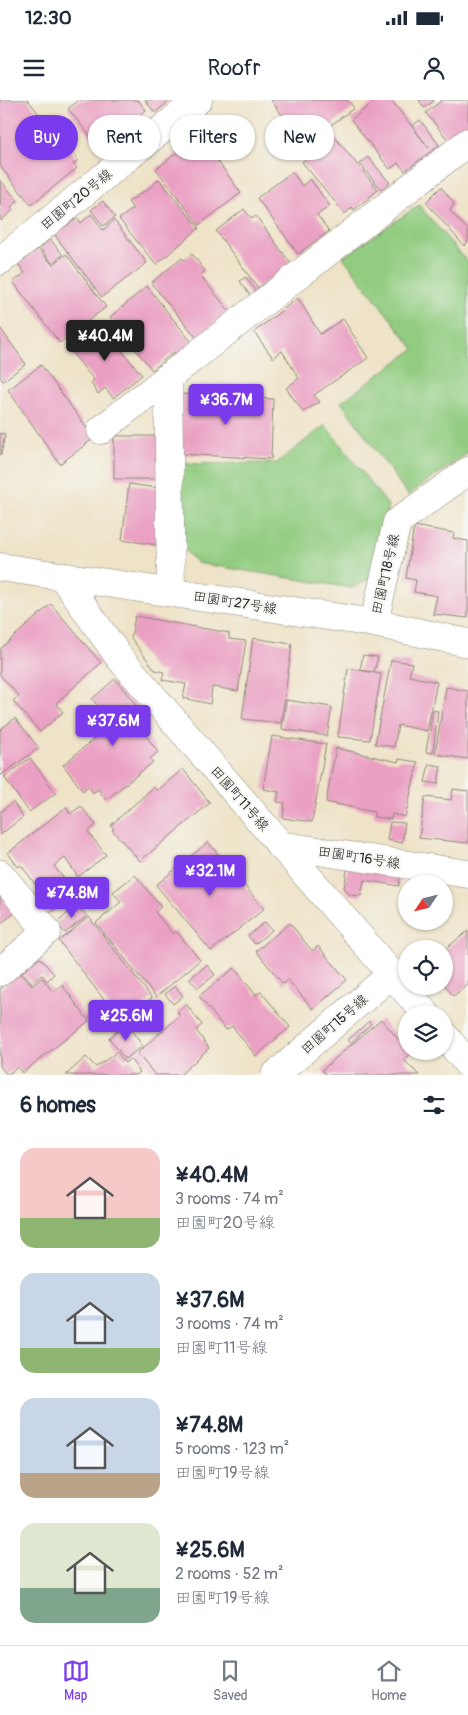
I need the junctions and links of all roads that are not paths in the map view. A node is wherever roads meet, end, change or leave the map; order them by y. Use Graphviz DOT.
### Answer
graph roads {
  1 [pos="198,100"];
  2 [pos="468,142"];
  3 [pos="0,261"];
  4 [pos="168,377"];
  5 [pos="101,430"];
  6 [pos="468,471"];
  7 [pos="0,566"];
  8 [pos="62,576"];
  9 [pos="171,592"];
  10 [pos="374,624"];
  11 [pos="468,643"];
  12 [pos="280,845"];
  13 [pos="0,874"];
  14 [pos="468,874"];
  15 [pos="0,972"];
  16 [pos="393,974"];
  17 [pos="419,1005"];
  18 [pos="453,1046"];
  19 [pos="468,1064"];
  20 [pos="275,1075"];
  1 -- 3 [label="street, 田園町20号線"];
  2 -- 4 [label="street"];
  4 -- 5 [label="street"];
  4 -- 9 [label="street"];
  6 -- 10 [label="street, 田園町18号線"];
  7 -- 8 [label="street, 田園町27号線"];
  8 -- 9 [label="street, 田園町27号線"];
  8 -- 12 [label="street, 田園町11号線"];
  9 -- 10 [label="street, 田園町27号線"];
  10 -- 11 [label="street, 田園町27号線"];
  12 -- 14 [label="street, 田園町16号線"];
  12 -- 16 [label="street, 田園町11号線"];
  13 -- 15 [label="street"];
  16 -- 17 [label="street, 田園町11号線"];
  16 -- 20 [label="street, 田園町15号線"];
  18 -- 19 [label="street"];
}
